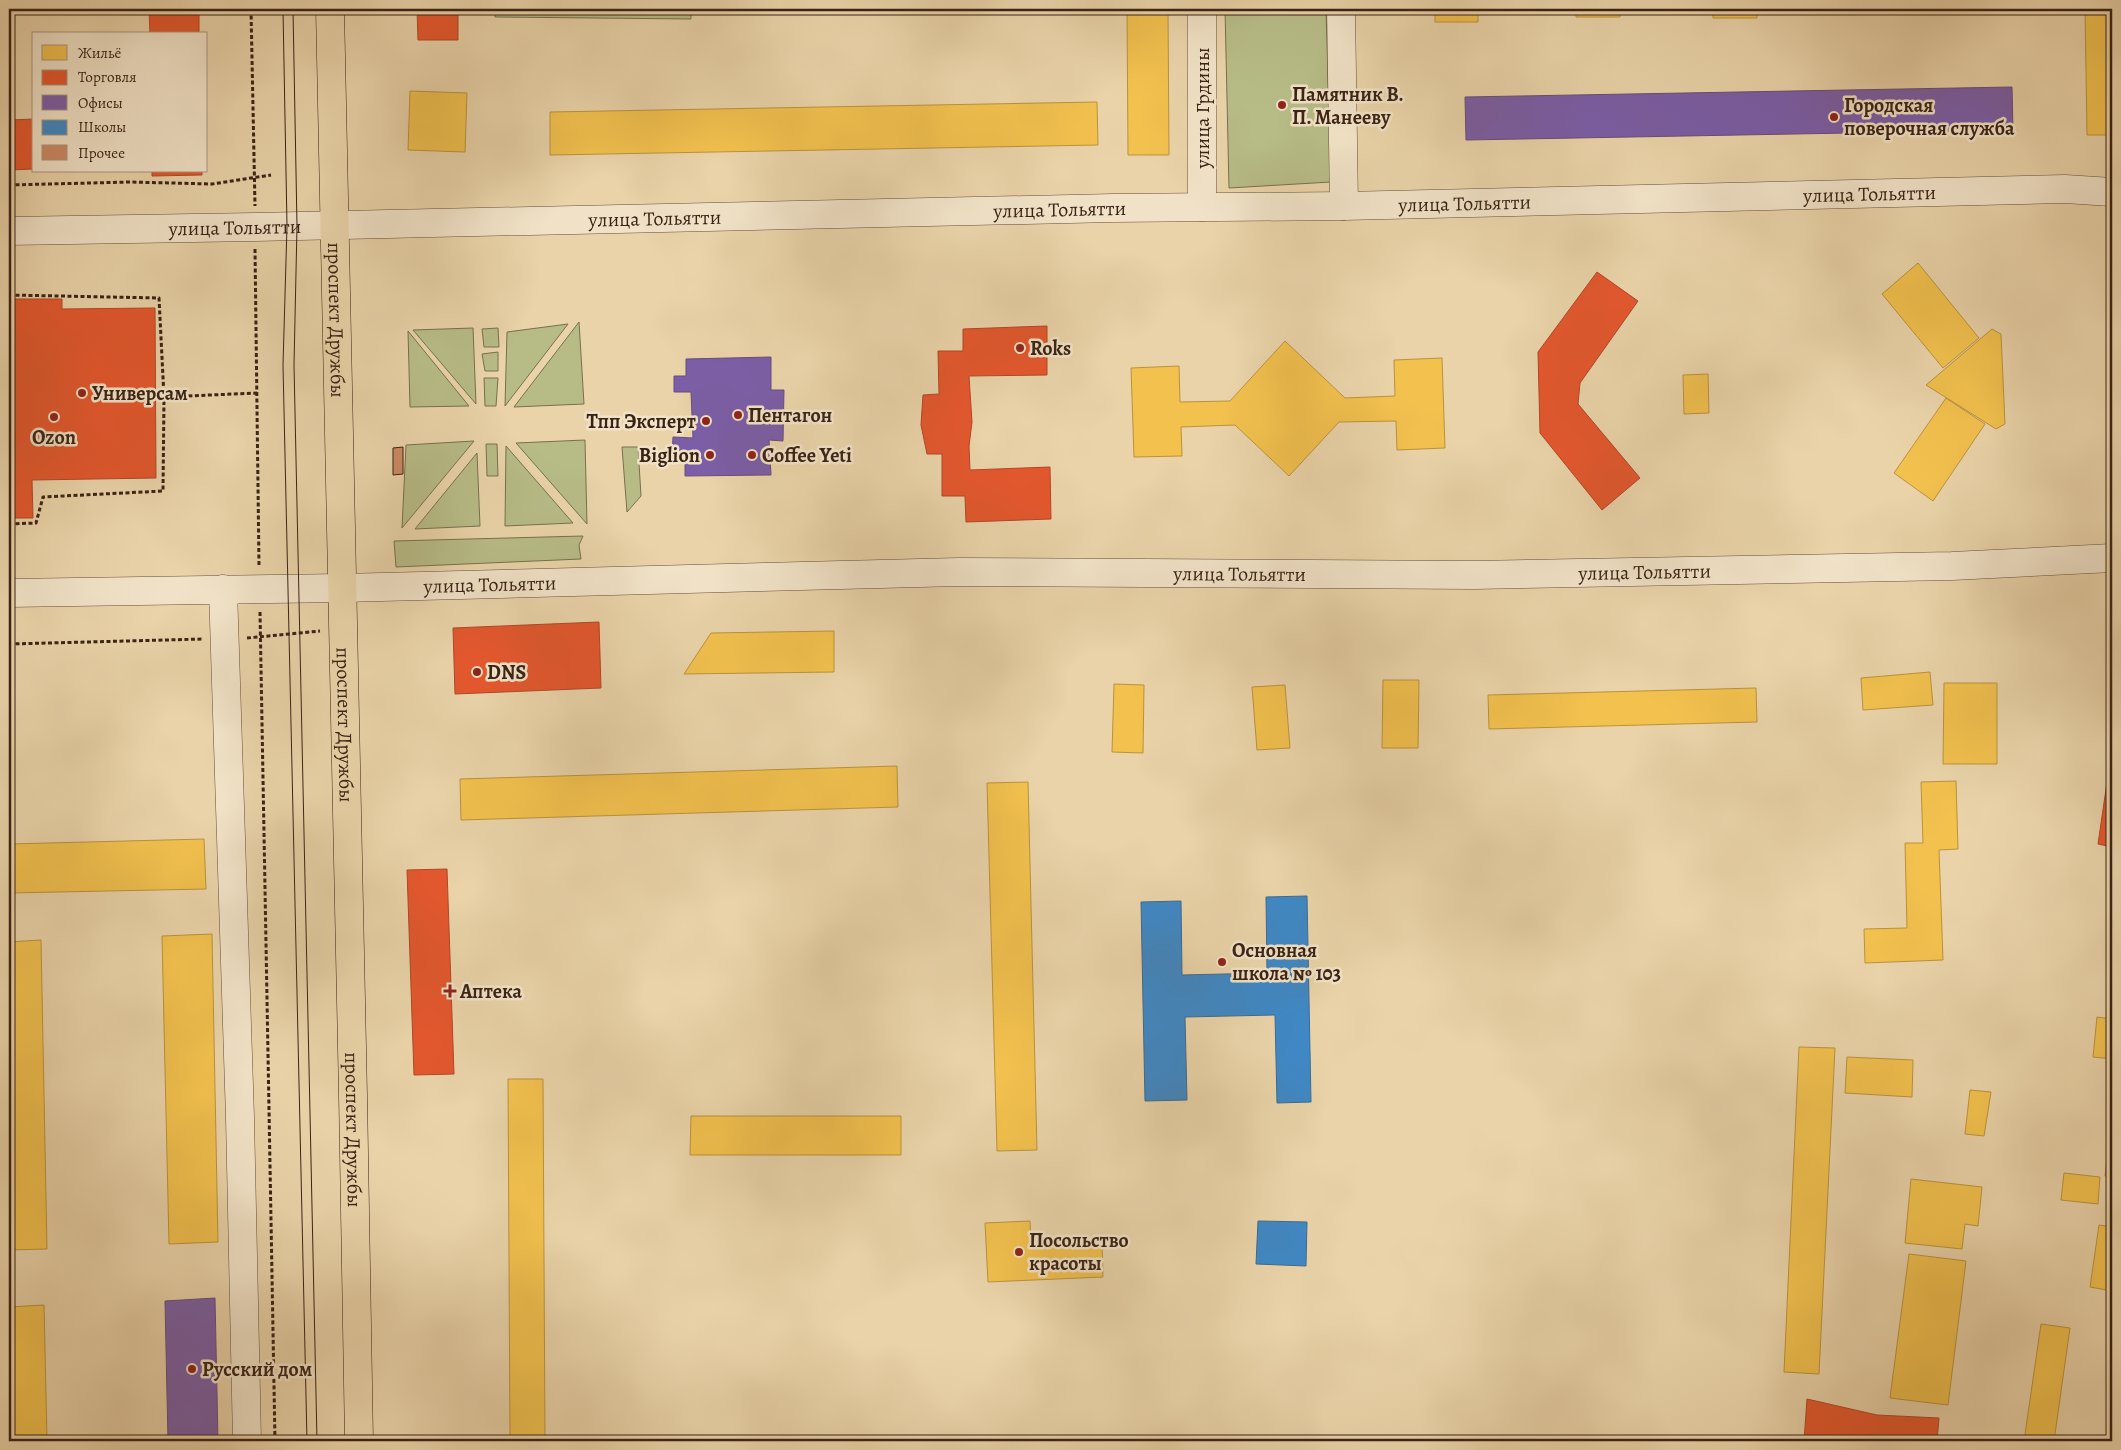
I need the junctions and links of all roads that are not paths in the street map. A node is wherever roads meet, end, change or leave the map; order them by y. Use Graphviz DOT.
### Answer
graph roads {
  1 [pos="330,9"];
  2 [pos="1202,9"];
  3 [pos="1342,9"];
  4 [pos="2112,192"];
  5 [pos="1344,206"];
  6 [pos="1202,207"];
  7 [pos="334,224"];
  8 [pos="9,231"];
  9 [pos="2112,558"];
  10 [pos="342,588"];
  11 [pos="223,589"];
  12 [pos="9,593"];
  13 [pos="247,1441"];
  14 [pos="359,1441"];
  1 -- 7 [label="main road, проспект Дружбы"];
  2 -- 6 [label="street, улица Грдины"];
  3 -- 5 [label="street"];
  4 -- 5 [label="street, улица Тольятти"];
  5 -- 6 [label="street, улица Тольятти"];
  6 -- 7 [label="street, улица Тольятти"];
  7 -- 8 [label="street, улица Тольятти"];
  7 -- 10 [label="main road, проспект Дружбы"];
  9 -- 10 [label="street, улица Тольятти"];
  10 -- 11 [label="street, улица Тольятти"];
  10 -- 14 [label="main road, проспект Дружбы"];
  11 -- 12 [label="street, улица Тольятти"];
  11 -- 13 [label="street"];
}
